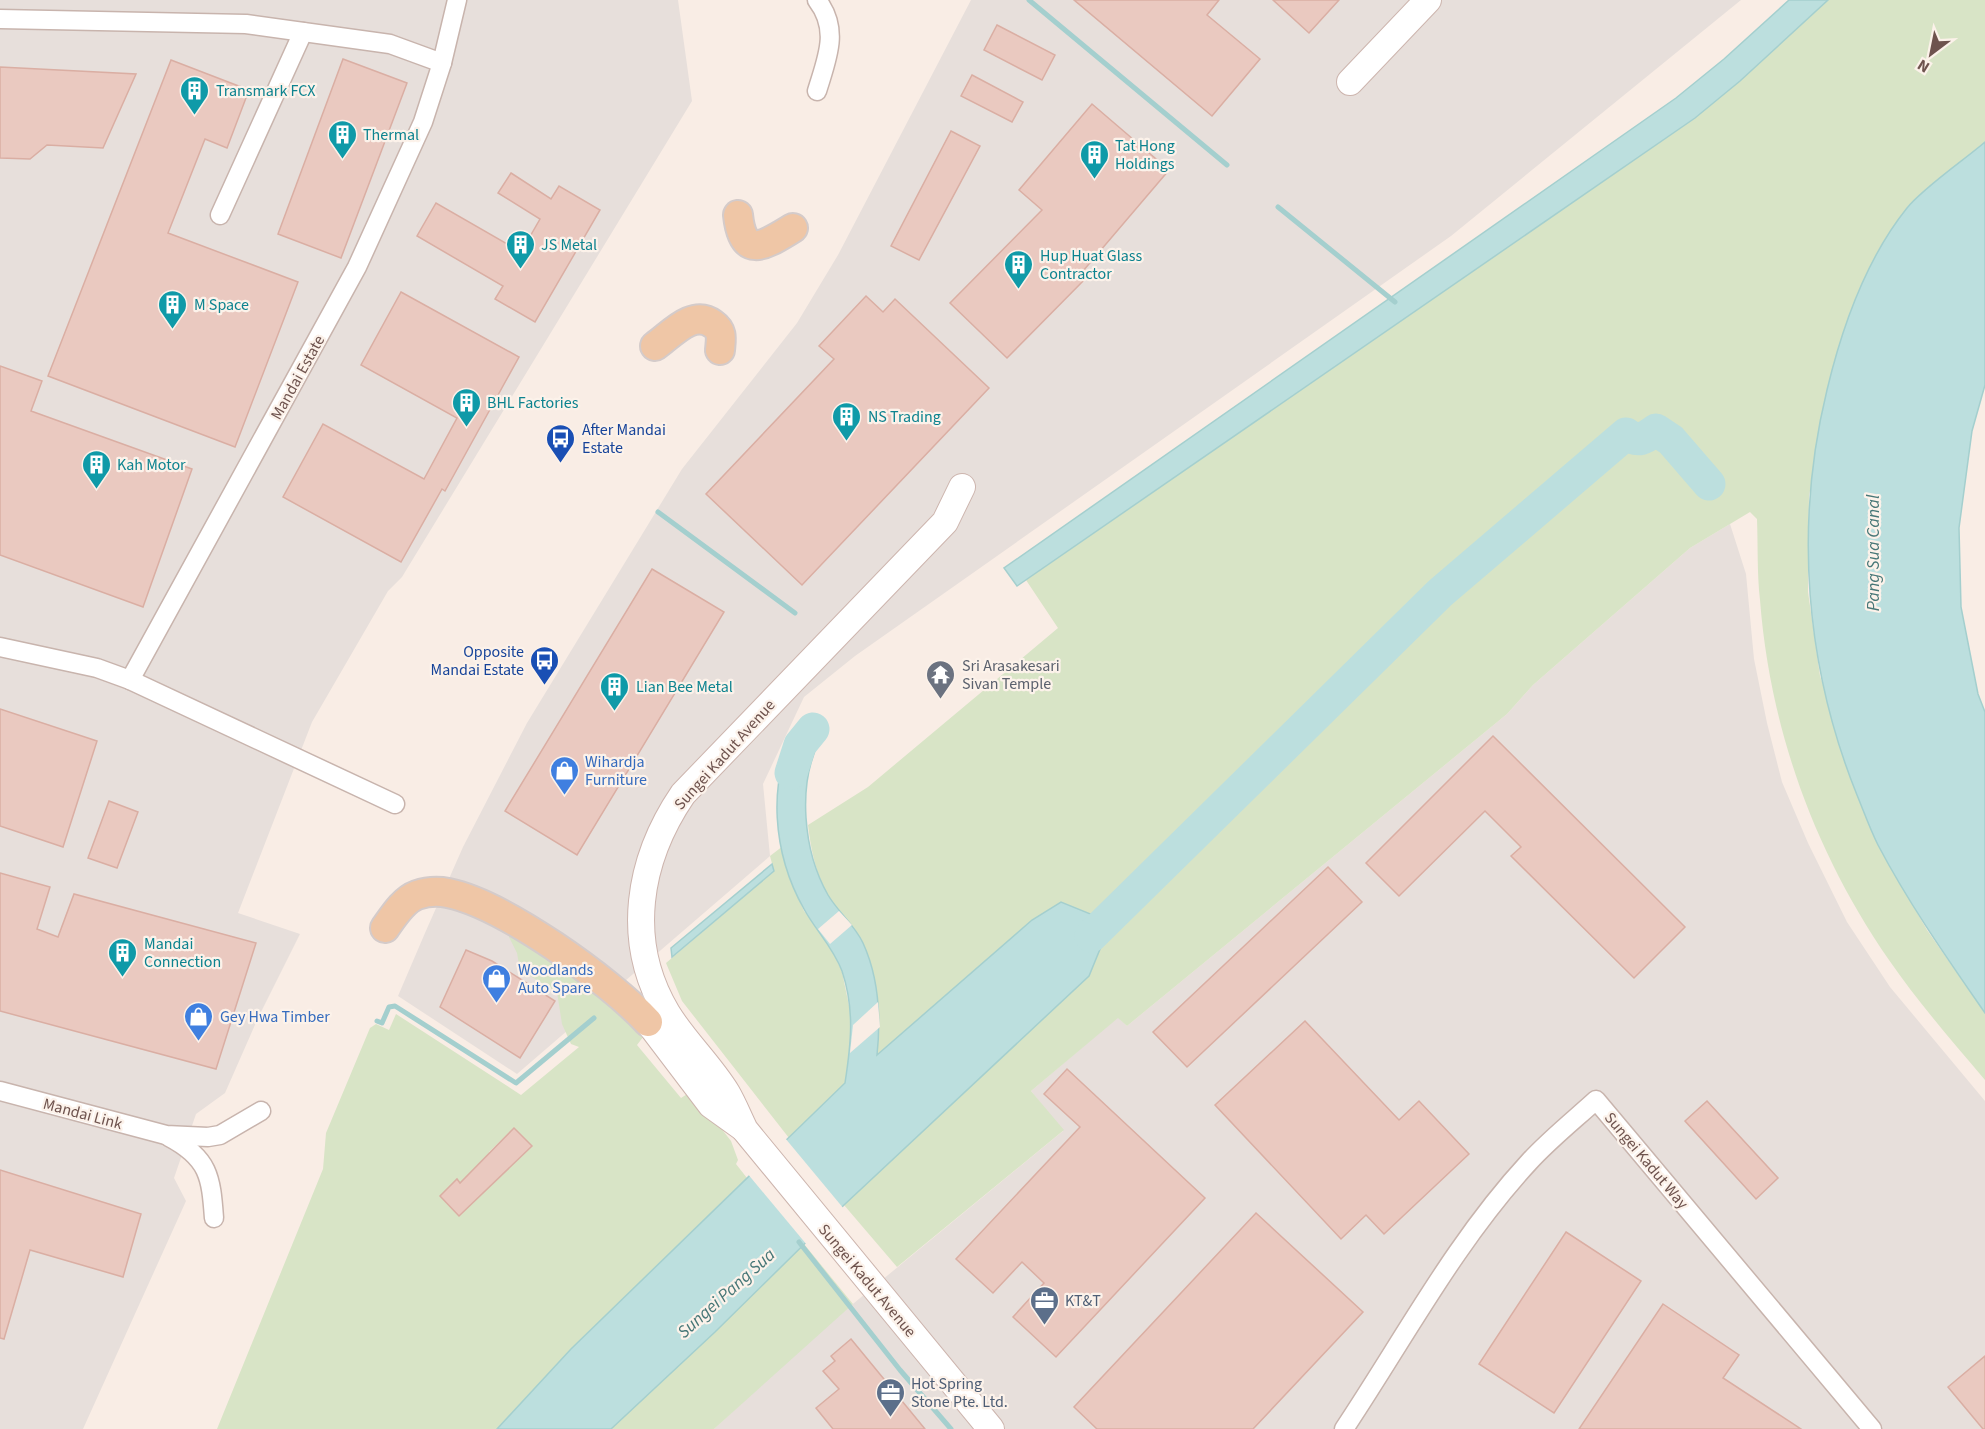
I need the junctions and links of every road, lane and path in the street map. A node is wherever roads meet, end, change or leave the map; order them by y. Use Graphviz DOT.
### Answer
graph roads {
  1 [pos="457,0"];
  2 [pos="818,0"];
  3 [pos="1428,0"];
  4 [pos="0,19"];
  5 [pos="303,32"];
  6 [pos="442,63"];
  7 [pos="1350,82"];
  8 [pos="817,91"];
  9 [pos="220,215"];
  10 [pos="738,215"];
  11 [pos="793,228"];
  12 [pos="655,346"];
  13 [pos="720,350"];
  14 [pos="962,487"];
  15 [pos="0,647"];
  16 [pos="130,680"];
  17 [pos="395,804"];
  18 [pos="385,928"];
  19 [pos="648,1022"];
  20 [pos="0,1091"];
  21 [pos="261,1111"];
  22 [pos="166,1135"];
  23 [pos="752,1138"];
  24 [pos="214,1218"];
  25 [pos="991,1429"];
  26 [pos="1344,1429"];
  27 [pos="1872,1429"];
  1 -- 6 [label="street, Mandai Estate"];
  2 -- 8 [label="street"];
  3 -- 7 [label="street"];
  4 -- 5 [label="street"];
  5 -- 6 [label="street"];
  5 -- 9 [label="street"];
  6 -- 16 [label="street, Mandai Estate"];
  10 -- 11 [label="main road"];
  12 -- 13 [label="main road"];
  14 -- 23 [label="street, Sungei Kadut Avenue"];
  15 -- 16 [label="street"];
  16 -- 17 [label="street"];
  18 -- 19 [label="main road"];
  19 -- 23 [label="street, Sungei Kadut Avenue"];
  20 -- 22 [label="street, Mandai Link"];
  21 -- 22 [label="street, Mandai Link"];
  22 -- 24 [label="street, Mandai Link"];
  23 -- 25 [label="street, Sungei Kadut Avenue"];
  26 -- 27 [label="street, Sungei Kadut Way"];
}
